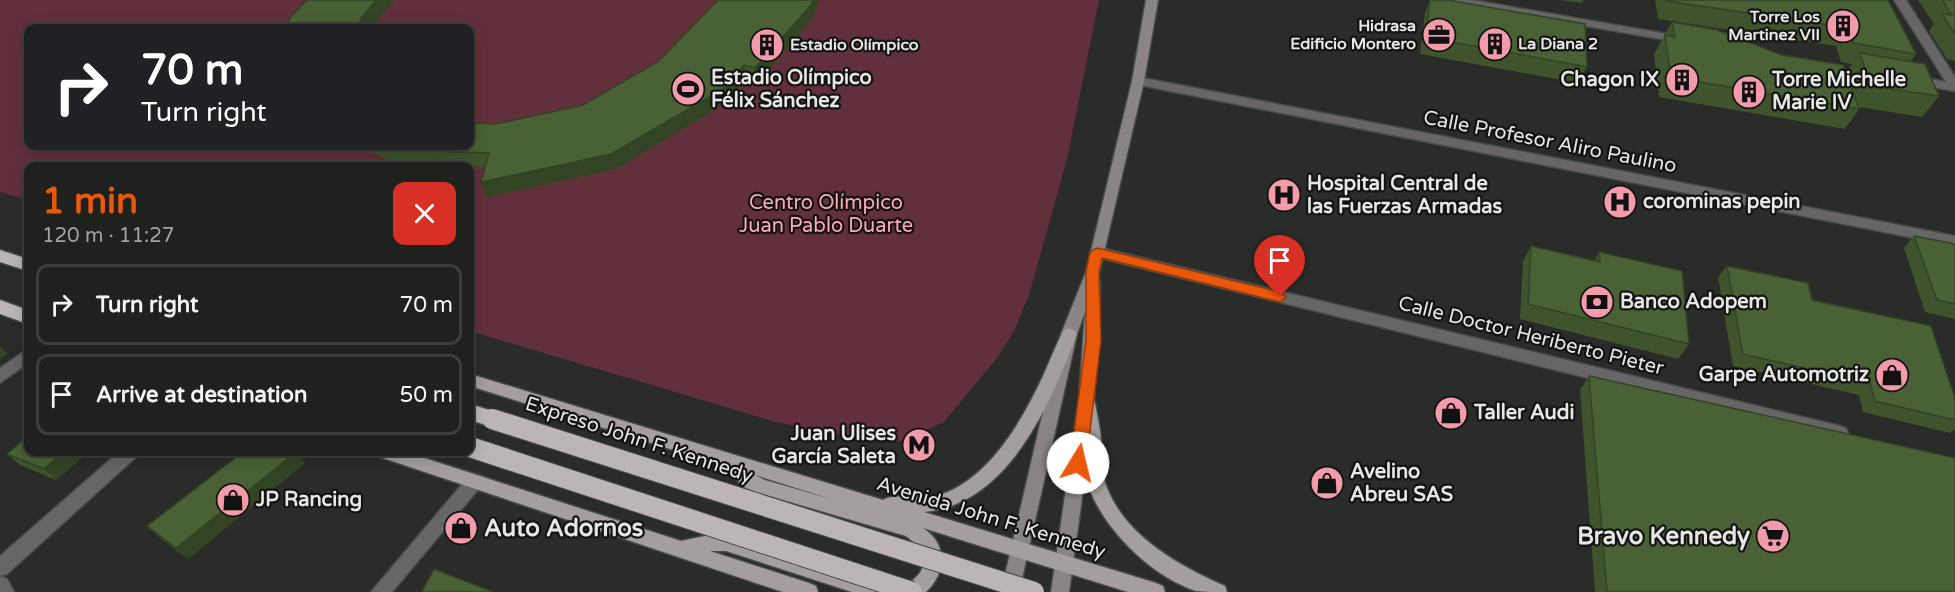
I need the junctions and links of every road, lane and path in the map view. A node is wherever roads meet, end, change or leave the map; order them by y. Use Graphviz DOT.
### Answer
graph roads {
  1 [pos="1152,0"];
  2 [pos="1454,0"];
  3 [pos="1900,0"];
  4 [pos="1698,43"];
  5 [pos="1897,77"];
  6 [pos="1138,81"];
  7 [pos="1955,86"];
  8 [pos="1955,241"];
  9 [pos="1097,252"];
  10 [pos="0,256"];
  11 [pos="24,264"];
  12 [pos="1093,272"];
  13 [pos="0,307"];
  14 [pos="24,316"];
  15 [pos="1069,334"];
  16 [pos="24,358"];
  17 [pos="0,377"];
  18 [pos="474,381"];
  19 [pos="1087,403"];
  20 [pos="474,413"];
  21 [pos="1857,437"];
  22 [pos="474,448"];
  23 [pos="126,456"];
  24 [pos="399,456"];
  25 [pos="729,460"];
  26 [pos="475,481"];
  27 [pos="862,503"];
  28 [pos="1018,548"];
  29 [pos="683,549"];
  30 [pos="1064,564"];
  31 [pos="0,568"];
  32 [pos="776,580"];
  33 [pos="0,585"];
  34 [pos="5,592"];
  35 [pos="380,592"];
  36 [pos="796,592"];
  37 [pos="809,592"];
  38 [pos="879,592"];
  39 [pos="910,592"];
  40 [pos="1010,592"];
  41 [pos="1034,592"];
  42 [pos="1060,592"];
  43 [pos="1156,592"];
  44 [pos="1218,592"];
  1 -- 6 [label="main road"];
  2 -- 4 [label="street"];
  3 -- 7 [label="street"];
  5 -- 7 [label="street"];
  6 -- 8 [label="street, Calle Profesor Aliro Paulino"];
  6 -- 9 [label="main road"];
  9 -- 12 [label="main road"];
  9 -- 21 [label="street, Calle Doctor Heriberto Pieter"];
  10 -- 11 [label="highway"];
  12 -- 15 [label="main road"];
  12 -- 19 [label="main road"];
  13 -- 14 [label="highway"];
  15 -- 27 [label="main road"];
  15 -- 28 [label="main road"];
  16 -- 17 [label="street"];
  18 -- 25 [label="main road, Avenida John F. Kennedy"];
  19 -- 30 [label="main road"];
  19 -- 44 [label="main road"];
  20 -- 41 [label="highway, Expreso John F. Kennedy, bridge"];
  22 -- 39 [label="highway, bridge"];
  23 -- 31 [label="street"];
  24 -- 26 [label="main road"];
  25 -- 27 [label="main road, Avenida John F. Kennedy"];
  25 -- 39 [label="main road"];
  26 -- 29 [label="main road"];
  26 -- 35 [label="street"];
  27 -- 28 [label="main road, Avenida John F. Kennedy"];
  28 -- 30 [label="main road, Avenida John F. Kennedy"];
  28 -- 40 [label="main road"];
  29 -- 32 [label="main road"];
  29 -- 38 [label="main road"];
  30 -- 42 [label="main road"];
  30 -- 43 [label="main road, Avenida John F. Kennedy"];
  32 -- 36 [label="main road"];
  32 -- 37 [label="main road"];
  33 -- 34 [label="street"];
}
